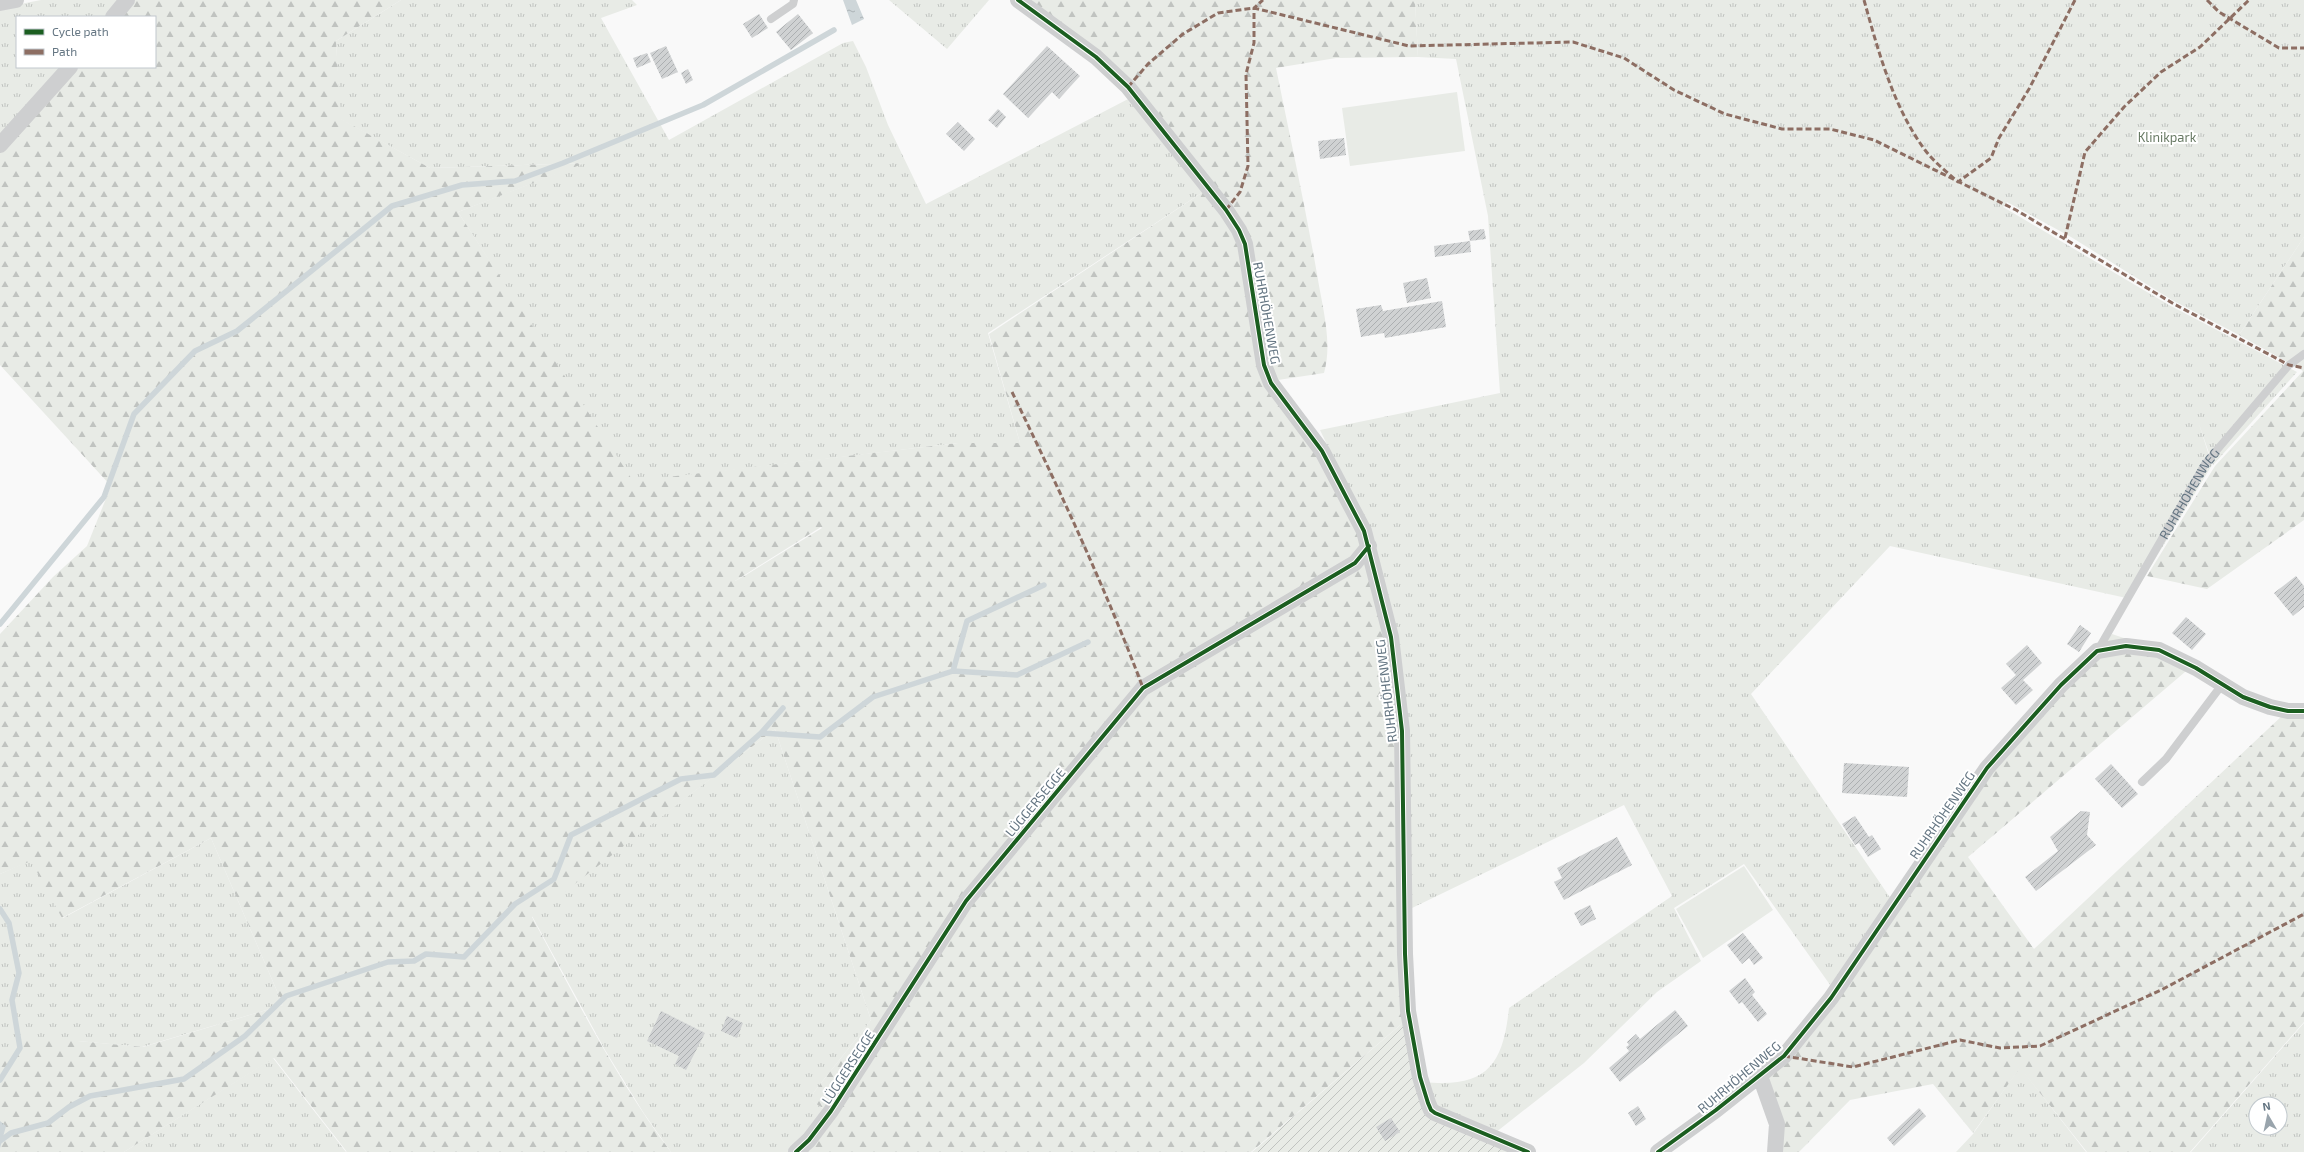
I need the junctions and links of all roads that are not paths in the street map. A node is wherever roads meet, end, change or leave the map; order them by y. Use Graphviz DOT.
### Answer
graph roads {
  1 [pos="16,0"];
  2 [pos="127,0"];
  3 [pos="794,0"];
  4 [pos="1018,0"];
  5 [pos="0,3"];
  6 [pos="114,16"];
  7 [pos="771,18"];
  8 [pos="69,68"];
  9 [pos="0,145"];
  10 [pos="2304,354"];
  11 [pos="1369,546"];
  12 [pos="2097,651"];
  13 [pos="2221,686"];
  14 [pos="2304,711"];
  15 [pos="2142,782"];
  16 [pos="1760,1076"];
  17 [pos="796,1152"];
  18 [pos="1528,1152"];
  19 [pos="1658,1152"];
  20 [pos="1775,1152"];
  1 -- 5 [label="street"];
  2 -- 6 [label="street"];
  3 -- 7 [label="lane"];
  4 -- 11 [label="street, RUHRHÖHENWEG"];
  8 -- 9 [label="street"];
  10 -- 12 [label="lane, RUHRHÖHENWEG"];
  11 -- 17 [label="street, LÜGGERSEGGE"];
  11 -- 18 [label="street, RUHRHÖHENWEG"];
  12 -- 13 [label="street"];
  12 -- 16 [label="street, RUHRHÖHENWEG"];
  13 -- 14 [label="street"];
  13 -- 15 [label="lane"];
  16 -- 19 [label="street, RUHRHÖHENWEG"];
  16 -- 20 [label="street"];
}
